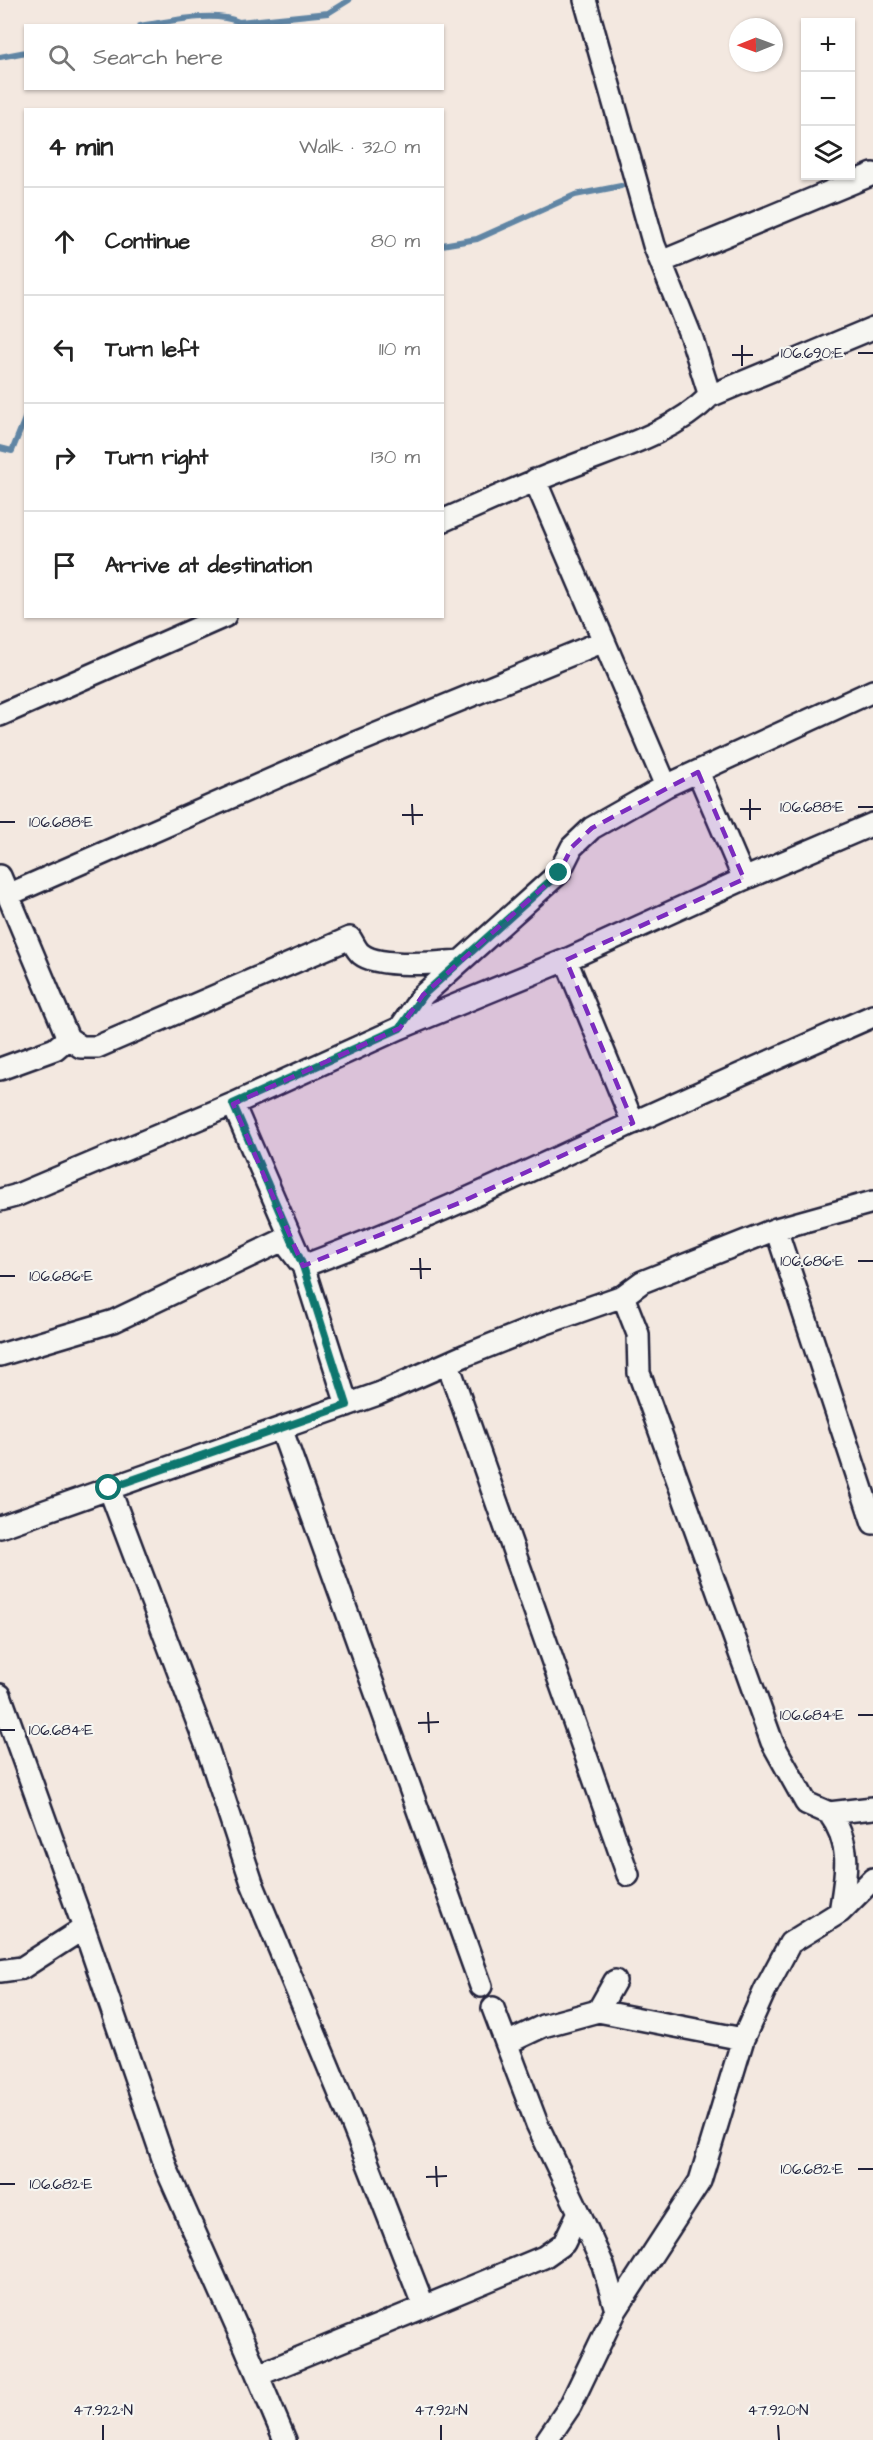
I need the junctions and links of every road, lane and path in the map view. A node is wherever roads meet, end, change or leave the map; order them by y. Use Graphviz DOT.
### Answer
graph roads {
  1 [pos="585,0"];
  2 [pos="873,174"];
  3 [pos="661,262"];
  4 [pos="873,328"];
  5 [pos="710,396"];
  6 [pos="535,480"];
  7 [pos="444,520"];
  8 [pos="220,618"];
  9 [pos="604,641"];
  10 [pos="873,691"];
  11 [pos="0,715"];
  12 [pos="698,772"];
  13 [pos="666,786"];
  14 [pos="873,824"];
  15 [pos="744,879"];
  16 [pos="4,885"];
  17 [pos="566,960"];
  18 [pos="461,961"];
  19 [pos="873,1016"];
  20 [pos="400,1028"];
  21 [pos="68,1038"];
  22 [pos="0,1069"];
  23 [pos="233,1104"];
  24 [pos="633,1123"];
  25 [pos="0,1200"];
  26 [pos="873,1202"];
  27 [pos="776,1229"];
  28 [pos="303,1266"];
  29 [pos="623,1296"];
  30 [pos="0,1355"];
  31 [pos="448,1364"];
  32 [pos="347,1405"];
  33 [pos="281,1428"];
  34 [pos="109,1488"];
  35 [pos="873,1523"];
  36 [pos="0,1527"];
  37 [pos="0,1695"];
  38 [pos="873,1808"];
  39 [pos="830,1813"];
  40 [pos="628,1875"];
  41 [pos="873,1879"];
  42 [pos="840,1912"];
  43 [pos="84,1928"];
  44 [pos="0,1971"];
  45 [pos="615,1981"];
  46 [pos="481,1986"];
  47 [pos="494,2008"];
  48 [pos="598,2011"];
  49 [pos="743,2039"];
  50 [pos="507,2043"];
  51 [pos="579,2212"];
  52 [pos="424,2307"];
  53 [pos="616,2310"];
  54 [pos="258,2375"];
  55 [pos="285,2440"];
  56 [pos="547,2440"];
  1 -- 3 [label="street"];
  2 -- 3 [label="street"];
  3 -- 5 [label="street"];
  4 -- 5 [label="street"];
  5 -- 6 [label="street"];
  6 -- 7 [label="street"];
  6 -- 9 [label="street"];
  8 -- 11 [label="street"];
  9 -- 13 [label="street"];
  9 -- 16 [label="street"];
  10 -- 12 [label="street"];
  12 -- 13 [label="street"];
  12 -- 15 [label="street"];
  13 -- 18 [label="street"];
  14 -- 15 [label="street"];
  15 -- 17 [label="street"];
  16 -- 21 [label="street"];
  17 -- 20 [label="street"];
  17 -- 24 [label="street"];
  18 -- 20 [label="street"];
  18 -- 21 [label="street"];
  19 -- 24 [label="street"];
  20 -- 23 [label="street"];
  21 -- 22 [label="street"];
  23 -- 25 [label="street"];
  23 -- 28 [label="street"];
  24 -- 28 [label="street"];
  26 -- 27 [label="street"];
  27 -- 29 [label="street"];
  27 -- 35 [label="street"];
  28 -- 30 [label="street"];
  28 -- 32 [label="street"];
  29 -- 31 [label="street"];
  29 -- 39 [label="street"];
  31 -- 32 [label="street"];
  31 -- 40 [label="street"];
  32 -- 33 [label="street"];
  33 -- 34 [label="street"];
  33 -- 46 [label="street"];
  34 -- 36 [label="street"];
  34 -- 52 [label="street"];
  37 -- 43 [label="street"];
  38 -- 39 [label="street"];
  39 -- 42 [label="street"];
  41 -- 42 [label="street"];
  42 -- 49 [label="street"];
  43 -- 44 [label="street"];
  43 -- 54 [label="street"];
  45 -- 48 [label="street"];
  47 -- 50 [label="street"];
  48 -- 49 [label="street"];
  48 -- 50 [label="street"];
  49 -- 53 [label="street"];
  50 -- 51 [label="street"];
  51 -- 52 [label="street"];
  51 -- 53 [label="street"];
  52 -- 54 [label="street"];
  53 -- 56 [label="street"];
  54 -- 55 [label="street"];
}
